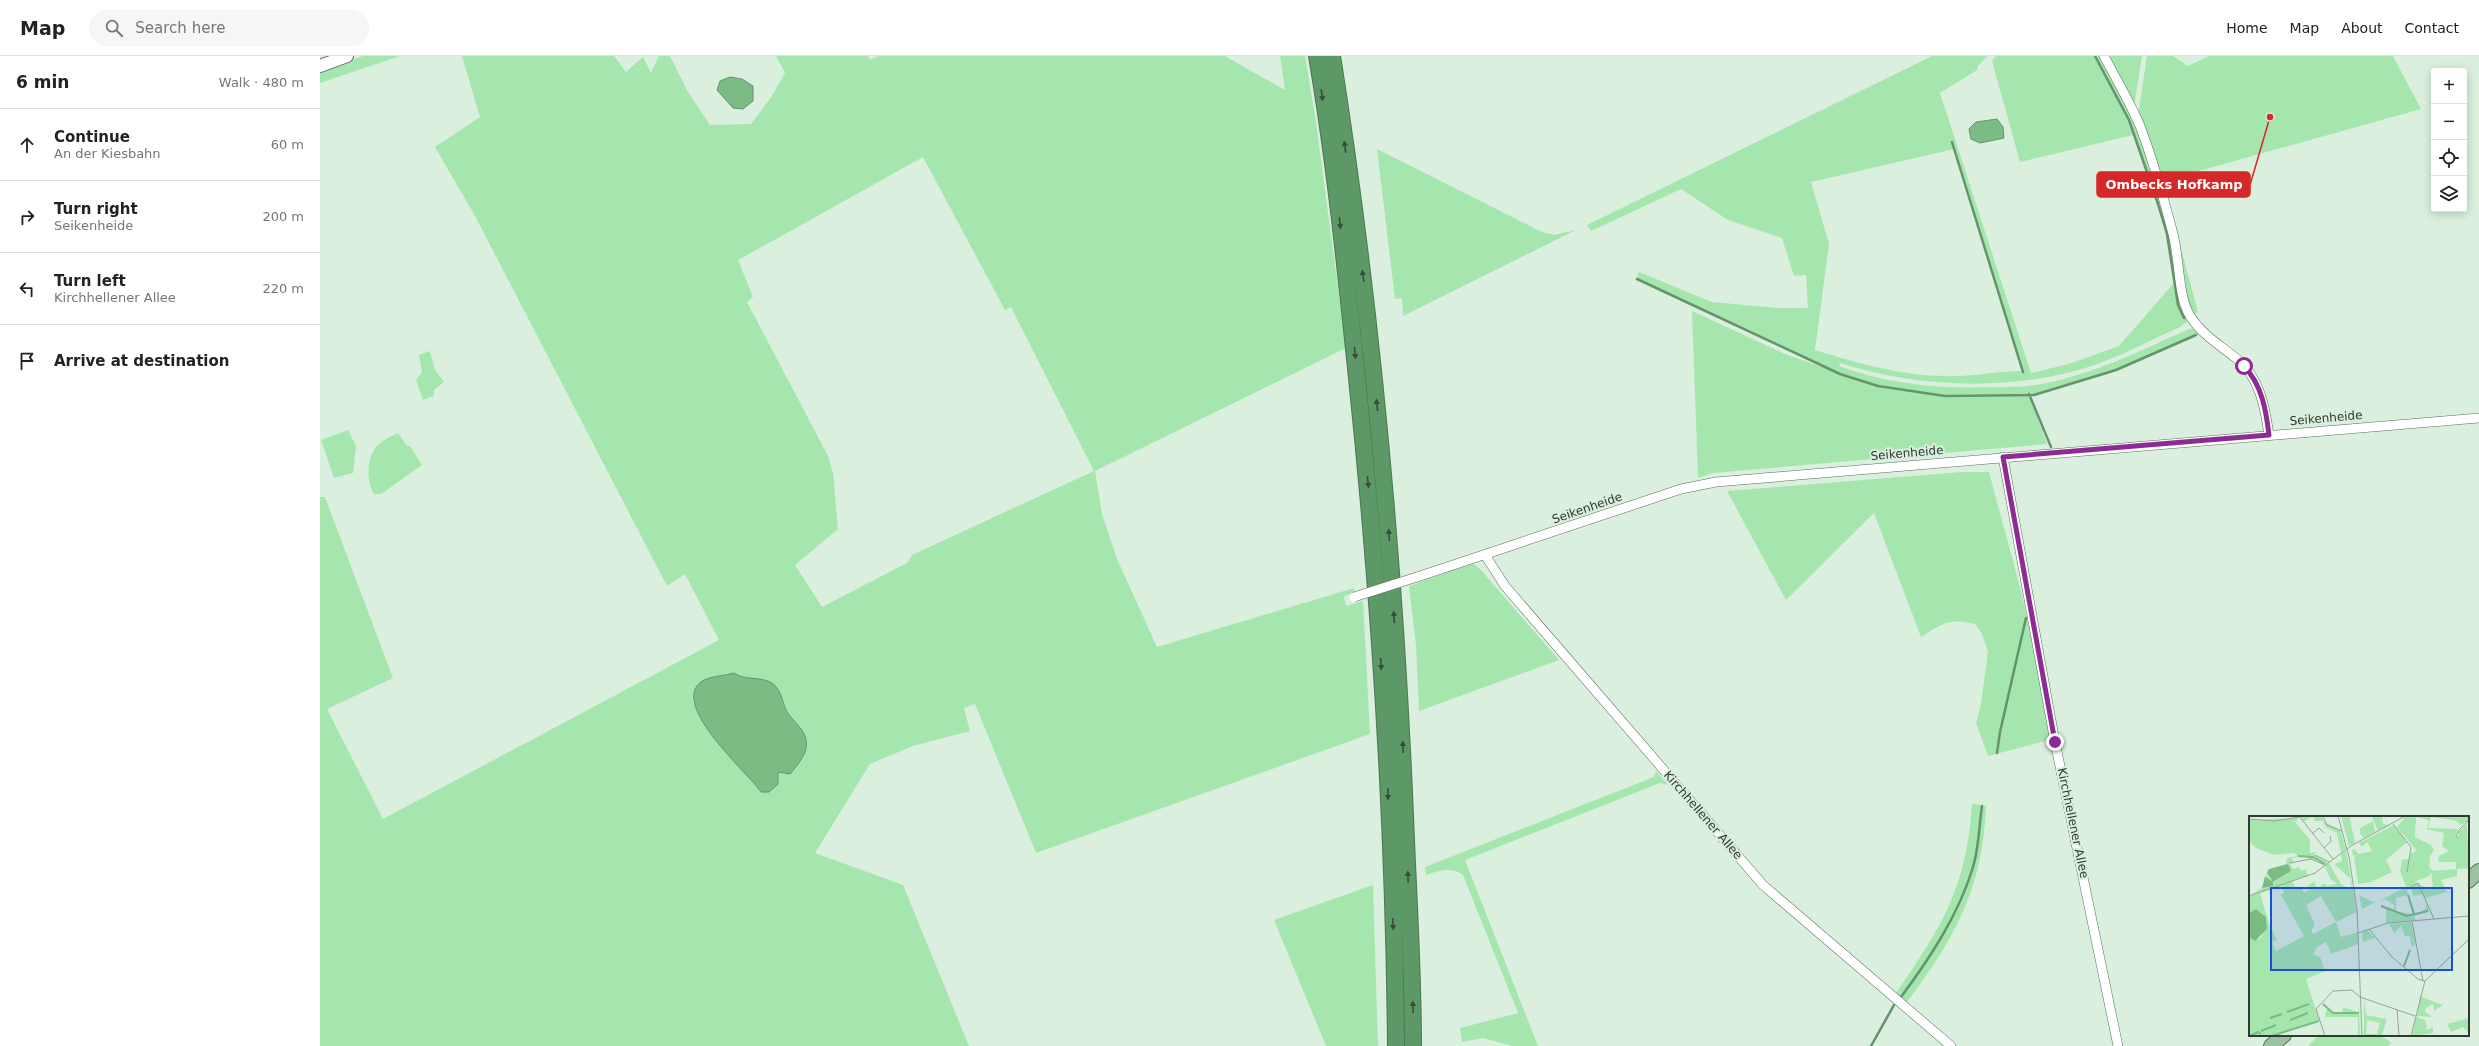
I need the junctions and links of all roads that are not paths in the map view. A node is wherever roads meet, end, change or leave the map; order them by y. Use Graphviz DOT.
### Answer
graph roads {
  1 [pos="347,56"];
  2 [pos="1316,56"];
  3 [pos="1332,56"];
  4 [pos="2104,56"];
  5 [pos="320,66"];
  6 [pos="2479,418"];
  7 [pos="2269,435"];
  8 [pos="2003,457"];
  9 [pos="1485,555"];
  10 [pos="1354,597"];
  11 [pos="2479,871"];
  12 [pos="2469,880"];
  13 [pos="2283,1036"];
  14 [pos="1396,1046"];
  15 [pos="1413,1046"];
  16 [pos="1951,1046"];
  17 [pos="2118,1046"];
  18 [pos="2271,1046"];
  1 -- 5 [label="street"];
  2 -- 14 [label="highway, one-way"];
  15 -- 3 [label="highway, one-way"];
  4 -- 7 [label="street"];
  6 -- 7 [label="street, Seikenheide"];
  7 -- 8 [label="street, Seikenheide"];
  8 -- 9 [label="street, Seikenheide"];
  8 -- 17 [label="street, Kirchhellener Allee"];
  9 -- 10 [label="street, Seikenheide, bridge"];
  9 -- 16 [label="street, Kirchhellener Allee"];
  11 -- 12 [label="main road"];
  13 -- 18 [label="main road"];
}
